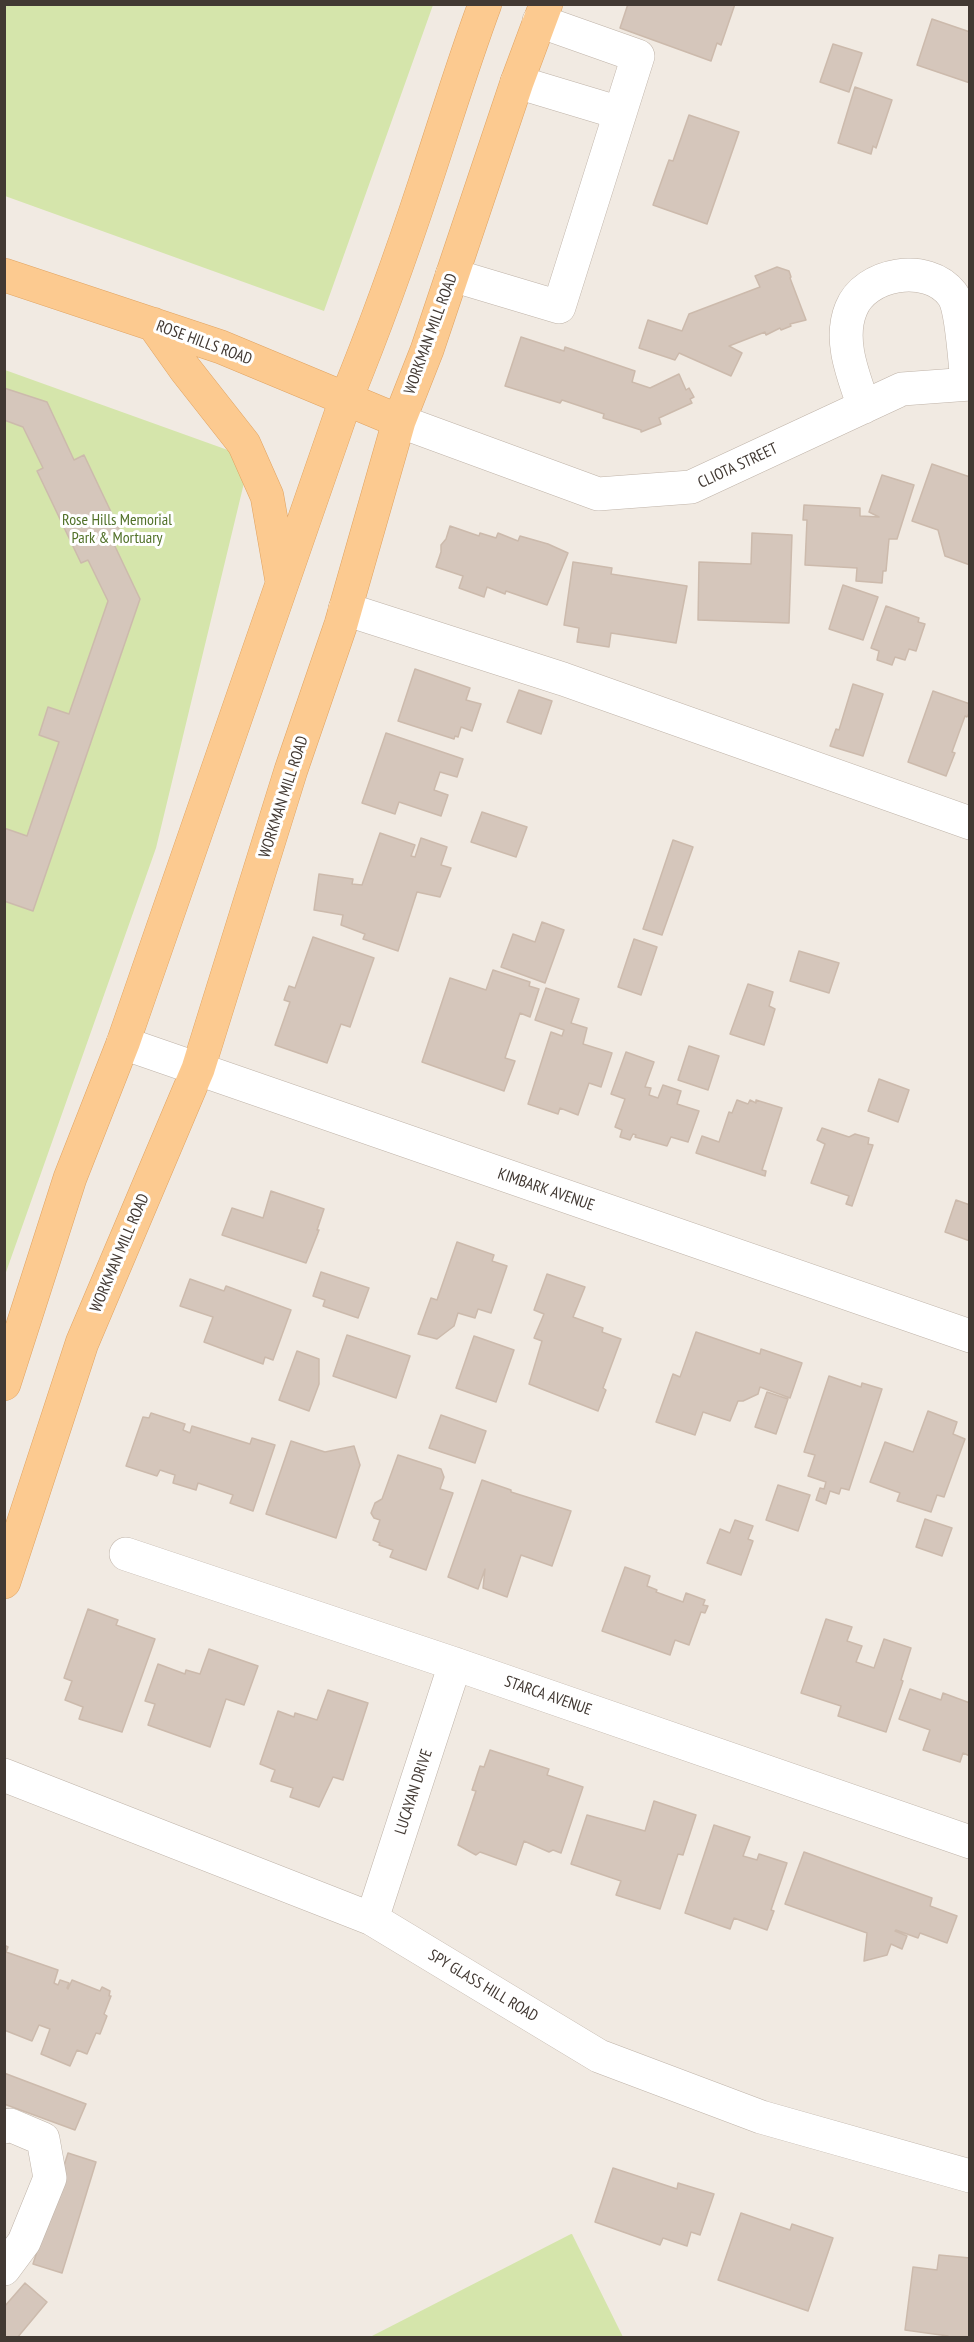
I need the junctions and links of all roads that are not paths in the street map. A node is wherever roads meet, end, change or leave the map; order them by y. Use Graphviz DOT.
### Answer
graph roads {
  1 [pos="485,4"];
  2 [pos="536,10"];
  3 [pos="517,82"];
  4 [pos="620,113"];
  5 [pos="4,275"];
  6 [pos="452,276"];
  7 [pos="153,324"];
  8 [pos="968,384"];
  9 [pos="346,399"];
  10 [pos="864,407"];
  11 [pos="399,421"];
  12 [pos="283,583"];
  13 [pos="345,609"];
  14 [pos="969,823"];
  15 [pos="123,1043"];
  16 [pos="198,1069"];
  17 [pos="969,1336"];
  18 [pos="4,1384"];
  19 [pos="126,1554"];
  20 [pos="4,1582"];
  21 [pos="455,1664"];
  22 [pos="4,1774"];
  23 [pos="969,1842"];
  24 [pos="372,1919"];
  25 [pos="4,2127"];
  26 [pos="969,2176"];
  27 [pos="4,2269"];
  1 -- 9 [label="main road"];
  2 -- 3 [label="main road, WORKMAN MILL ROAD"];
  2 -- 4 [label="street"];
  3 -- 4 [label="street"];
  3 -- 6 [label="main road, WORKMAN MILL ROAD"];
  4 -- 6 [label="street"];
  5 -- 7 [label="main road, ROSE HILLS ROAD"];
  6 -- 11 [label="main road, WORKMAN MILL ROAD"];
  7 -- 9 [label="main road, ROSE HILLS ROAD"];
  7 -- 12 [label="main road"];
  8 -- 10 [label="street, CLIOTA STREET"];
  8 -- 10 [label="street"];
  9 -- 11 [label="main road, ROSE HILLS ROAD"];
  9 -- 12 [label="main road"];
  10 -- 11 [label="street, CLIOTA STREET"];
  11 -- 13 [label="main road, WORKMAN MILL ROAD"];
  12 -- 15 [label="main road"];
  13 -- 14 [label="street"];
  13 -- 16 [label="main road, WORKMAN MILL ROAD"];
  15 -- 16 [label="street, KIMBARK AVENUE"];
  15 -- 18 [label="main road"];
  16 -- 17 [label="street, KIMBARK AVENUE"];
  16 -- 20 [label="main road, WORKMAN MILL ROAD"];
  19 -- 21 [label="street, STARCA AVENUE"];
  21 -- 23 [label="street, STARCA AVENUE"];
  21 -- 24 [label="street, LUCAYAN DRIVE"];
  22 -- 24 [label="street, SPY GLASS HILL ROAD"];
  24 -- 26 [label="street, SPY GLASS HILL ROAD"];
  25 -- 27 [label="street"];
}
